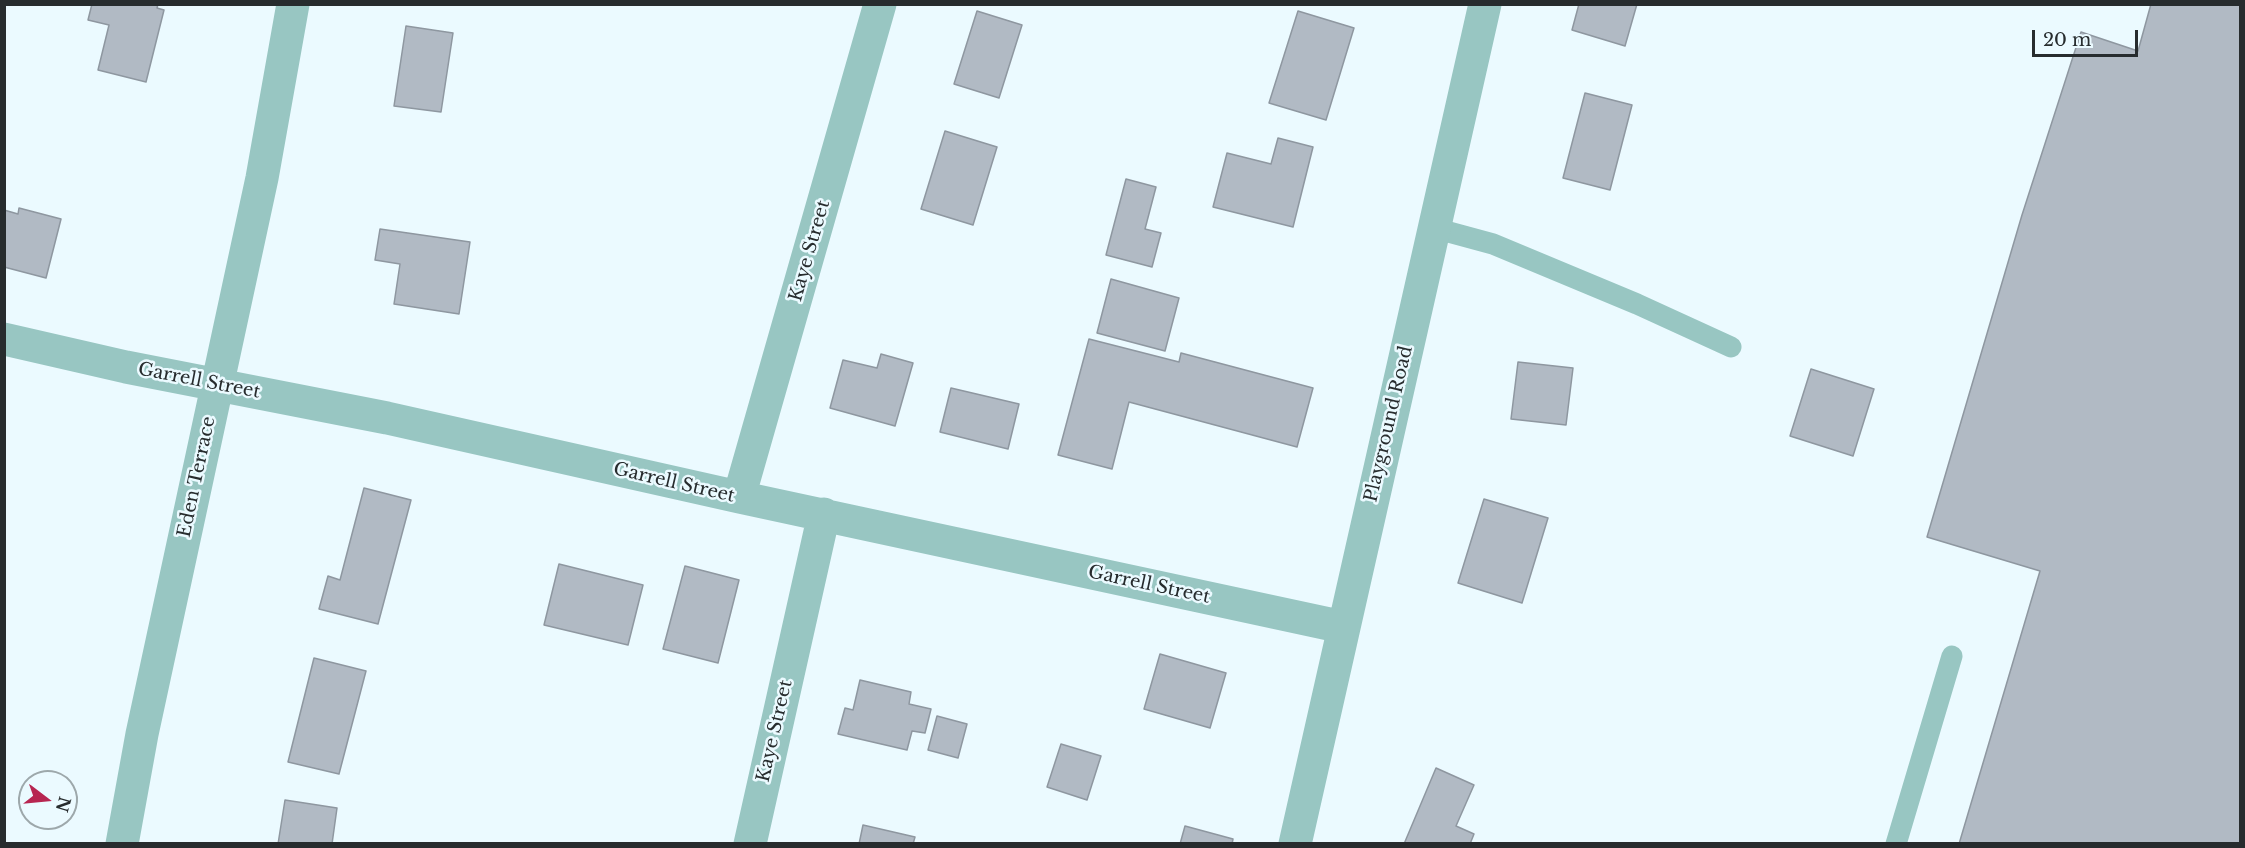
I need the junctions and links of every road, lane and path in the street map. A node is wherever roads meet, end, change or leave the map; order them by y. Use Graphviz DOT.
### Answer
graph roads {
  1 [pos="293,4"];
  2 [pos="880,4"];
  3 [pos="1485,4"];
  4 [pos="1434,228"];
  5 [pos="4,339"];
  6 [pos="1731,347"];
  7 [pos="217,385"];
  8 [pos="739,497"];
  9 [pos="824,514"];
  10 [pos="1343,627"];
  11 [pos="1952,656"];
  12 [pos="122,843"];
  13 [pos="750,843"];
  14 [pos="1295,843"];
  15 [pos="1896,843"];
  1 -- 7 [label="street, Eden Terrace"];
  2 -- 8 [label="street, Kaye Street"];
  3 -- 4 [label="street, Playground Road"];
  4 -- 6 [label="lane"];
  4 -- 10 [label="street, Playground Road"];
  5 -- 7 [label="street, Garrell Street"];
  7 -- 8 [label="street, Garrell Street"];
  7 -- 12 [label="street, Eden Terrace"];
  8 -- 9 [label="street, Garrell Street"];
  9 -- 10 [label="street, Garrell Street"];
  9 -- 13 [label="street, Kaye Street"];
  10 -- 14 [label="street, Playground Road"];
  11 -- 15 [label="lane"];
}
